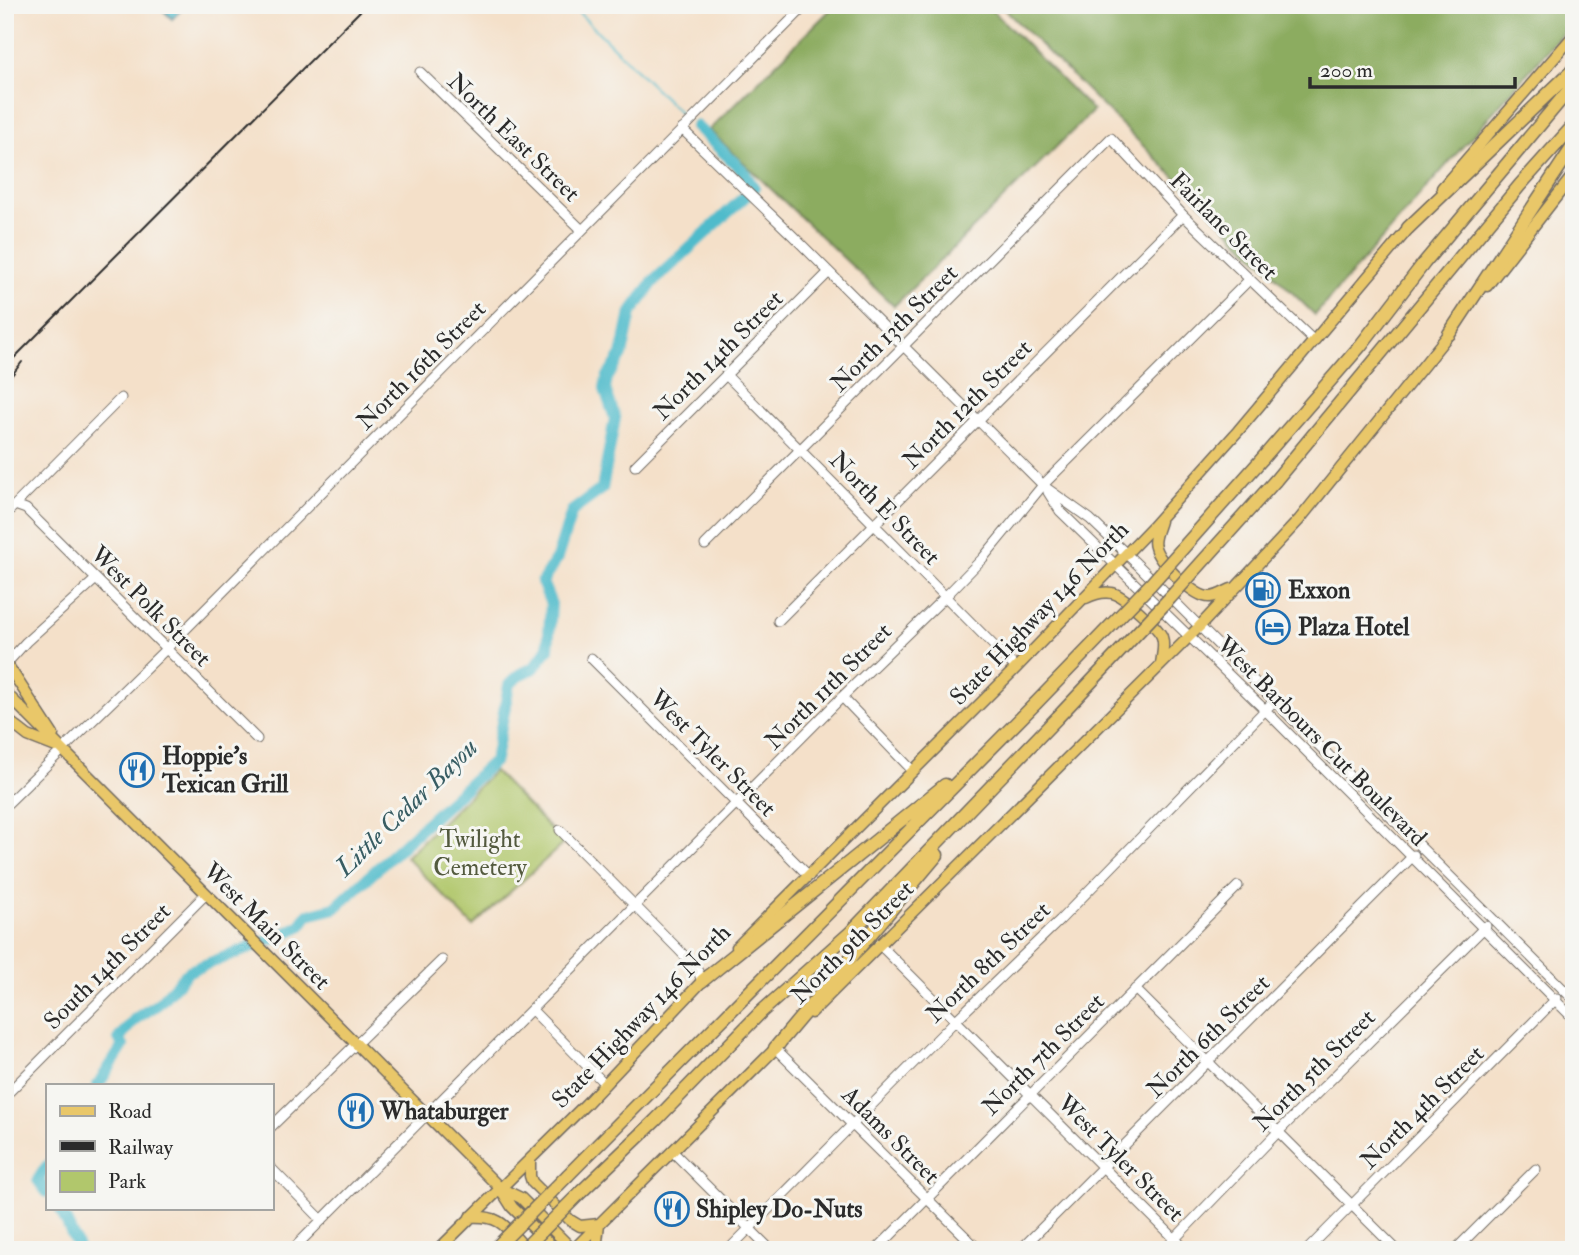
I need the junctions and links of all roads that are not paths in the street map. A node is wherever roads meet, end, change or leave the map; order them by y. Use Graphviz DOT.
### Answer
graph roads {
  1 [pos="806,5"];
  2 [pos="1574,35"];
  3 [pos="1574,69"];
  4 [pos="420,72"];
  5 [pos="1574,84"];
  6 [pos="1574,125"];
  7 [pos="682,129"];
  8 [pos="1111,138"];
  9 [pos="1574,145"];
  10 [pos="1574,174"];
  11 [pos="1183,215"];
  12 [pos="1408,228"];
  13 [pos="582,230"];
  14 [pos="829,272"];
  15 [pos="1250,279"];
  16 [pos="1450,334"];
  17 [pos="1313,340"];
  18 [pos="903,346"];
  19 [pos="726,375"];
  20 [pos="121,398"];
  21 [pos="979,420"];
  22 [pos="800,450"];
  23 [pos="635,466"];
  24 [pos="1044,486"];
  25 [pos="15,505"];
  26 [pos="5,515"];
  27 [pos="1162,515"];
  28 [pos="873,526"];
  29 [pos="705,545"];
  30 [pos="1126,553"];
  31 [pos="1115,565"];
  32 [pos="96,579"];
  33 [pos="1237,587"];
  34 [pos="945,597"];
  35 [pos="1081,601"];
  36 [pos="778,621"];
  37 [pos="1199,627"];
  38 [pos="1189,637"];
  39 [pos="167,648"];
  40 [pos="591,658"];
  41 [pos="6,662"];
  42 [pos="1161,664"];
  43 [pos="1016,668"];
  44 [pos="5,692"];
  45 [pos="842,697"];
  46 [pos="1274,701"];
  47 [pos="1265,710"];
  48 [pos="5,718"];
  49 [pos="257,739"];
  50 [pos="991,747"];
  51 [pos="61,749"];
  52 [pos="912,770"];
  53 [pos="996,784"];
  54 [pos="737,804"];
  55 [pos="5,806"];
  56 [pos="560,830"];
  57 [pos="1421,847"];
  58 [pos="1412,857"];
  59 [pos="809,876"];
  60 [pos="1238,886"];
  61 [pos="206,894"];
  62 [pos="636,906"];
  63 [pos="1493,919"];
  64 [pos="1483,929"];
  65 [pos="880,944"];
  66 [pos="442,960"];
  67 [pos="702,981"];
  68 [pos="1135,989"];
  69 [pos="1564,990"];
  70 [pos="1555,1000"];
  71 [pos="1574,1000"];
  72 [pos="532,1010"];
  73 [pos="1574,1019"];
  74 [pos="956,1020"];
  75 [pos="356,1045"];
  76 [pos="775,1048"];
  77 [pos="1209,1062"];
  78 [pos="605,1084"];
  79 [pos="1030,1095"];
  80 [pos="5,1096"];
  81 [pos="426,1115"];
  82 [pos="852,1124"];
  83 [pos="273,1125"];
  84 [pos="1278,1132"];
  85 [pos="672,1151"];
  86 [pos="530,1160"];
  87 [pos="1102,1167"];
  88 [pos="1536,1169"];
  89 [pos="273,1170"];
  90 [pos="500,1188"];
  91 [pos="927,1198"];
  92 [pos="1352,1204"];
  93 [pos="470,1217"];
  94 [pos="321,1219"];
  95 [pos="599,1224"];
  96 [pos="749,1228"];
  97 [pos="1175,1239"];
  98 [pos="292,1250"];
  99 [pos="438,1250"];
  100 [pos="494,1250"];
  101 [pos="525,1250"];
  102 [pos="556,1250"];
  103 [pos="573,1250"];
  104 [pos="596,1250"];
  105 [pos="728,1250"];
  106 [pos="771,1250"];
  107 [pos="876,1250"];
  108 [pos="979,1250"];
  109 [pos="1020,1250"];
  110 [pos="1164,1250"];
  111 [pos="1186,1250"];
  112 [pos="1307,1250"];
  113 [pos="1398,1250"];
  114 [pos="1455,1250"];
  1 -- 7 [label="street, North 16th Street"];
  2 -- 12 [label="main road, State Highway 146 North"];
  3 -- 12 [label="highway"];
  4 -- 13 [label="street, North East Street"];
  5 -- 50 [label="highway, bridge"];
  6 -- 53 [label="highway, bridge"];
  7 -- 13 [label="street, North 16th Street"];
  7 -- 14 [label="street, West Barbours Cut Boulevard"];
  8 -- 11 [label="street, Fairlane Street"];
  8 -- 18 [label="street, North 13th Street"];
  9 -- 16 [label="highway"];
  10 -- 16 [label="main road"];
  11 -- 15 [label="street, Fairlane Street"];
  11 -- 21 [label="street, North 12th Street"];
  12 -- 17 [label="main road, State Highway 146 North"];
  13 -- 39 [label="street, North 16th Street"];
  14 -- 18 [label="street, West Barbours Cut Boulevard"];
  14 -- 19 [label="street, North 14th Street"];
  15 -- 17 [label="street, Fairlane Street"];
  15 -- 24 [label="street, North 11th Street"];
  16 -- 33 [label="main road"];
  17 -- 27 [label="main road, State Highway 146 North"];
  18 -- 21 [label="street, West Barbours Cut Boulevard"];
  18 -- 22 [label="street, North 13th Street"];
  19 -- 22 [label="street, North E Street"];
  19 -- 23 [label="street, North 14th Street"];
  20 -- 25 [label="street"];
  21 -- 24 [label="street, West Barbours Cut Boulevard"];
  21 -- 28 [label="street, North 12th Street"];
  22 -- 28 [label="street, North E Street"];
  22 -- 29 [label="street, North 13th Street"];
  24 -- 30 [label="street, West Barbours Cut Boulevard"];
  24 -- 31 [label="street, West Barbours Cut Boulevard"];
  24 -- 34 [label="street, North 11th Street"];
  25 -- 26 [label="street"];
  25 -- 32 [label="street, West Polk Street"];
  27 -- 30 [label="main road, State Highway 146 North"];
  27 -- 33 [label="main road"];
  28 -- 34 [label="street, North E Street"];
  28 -- 36 [label="street, North 12th Street"];
  30 -- 31 [label="main road, State Highway 146 North"];
  30 -- 37 [label="street, West Barbours Cut Boulevard"];
  31 -- 35 [label="main road, State Highway 146 North"];
  31 -- 38 [label="street, West Barbours Cut Boulevard"];
  32 -- 39 [label="street, West Polk Street"];
  32 -- 41 [label="street"];
  33 -- 37 [label="main road"];
  34 -- 43 [label="street, North E Street"];
  34 -- 45 [label="street, North 11th Street"];
  35 -- 42 [label="main road"];
  35 -- 43 [label="main road, State Highway 146 North"];
  37 -- 38 [label="main road"];
  37 -- 46 [label="street, West Barbours Cut Boulevard"];
  38 -- 42 [label="main road"];
  38 -- 47 [label="street, West Barbours Cut Boulevard"];
  39 -- 49 [label="street, West Polk Street"];
  39 -- 51 [label="street, North 16th Street"];
  40 -- 54 [label="street, West Tyler Street"];
  41 -- 51 [label="main road"];
  42 -- 65 [label="main road, North 9th Street"];
  43 -- 52 [label="main road, State Highway 146 North"];
  44 -- 51 [label="main road, West Main Street"];
  45 -- 52 [label="street"];
  45 -- 54 [label="street, North 11th Street"];
  46 -- 47 [label="street, North 8th Street"];
  46 -- 57 [label="street, West Barbours Cut Boulevard"];
  47 -- 58 [label="street, West Barbours Cut Boulevard"];
  47 -- 74 [label="street, North 8th Street"];
  48 -- 51 [label="main road"];
  50 -- 67 [label="highway"];
  50 -- 100 [label="highway, bridge"];
  51 -- 55 [label="street, North 16th Street"];
  51 -- 61 [label="main road, West Main Street"];
  52 -- 59 [label="main road, State Highway 146 North"];
  53 -- 76 [label="highway"];
  53 -- 101 [label="highway, bridge"];
  54 -- 59 [label="street, West Tyler Street"];
  54 -- 62 [label="street, North 11th Street"];
  56 -- 62 [label="street"];
  57 -- 58 [label="street, North 6th Street"];
  57 -- 63 [label="street, West Barbours Cut Boulevard"];
  58 -- 64 [label="street, West Barbours Cut Boulevard"];
  58 -- 77 [label="street, North 6th Street"];
  59 -- 67 [label="main road, State Highway 146 North"];
  60 -- 68 [label="street, North 7th Street"];
  61 -- 75 [label="main road, West Main Street"];
  61 -- 80 [label="street, South 14th Street"];
  62 -- 67 [label="street"];
  62 -- 72 [label="street, North 11th Street"];
  63 -- 64 [label="street, North 5th Street"];
  63 -- 69 [label="street, West Barbours Cut Boulevard"];
  64 -- 70 [label="street, West Barbours Cut Boulevard"];
  64 -- 84 [label="street, North 5th Street"];
  65 -- 74 [label="street, West Tyler Street"];
  65 -- 76 [label="main road, North 9th Street"];
  66 -- 75 [label="street"];
  67 -- 78 [label="main road, State Highway 146 North"];
  68 -- 77 [label="street"];
  68 -- 79 [label="street, North 7th Street"];
  69 -- 70 [label="street, North 4th Street"];
  69 -- 71 [label="street, West Barbours Cut Boulevard"];
  70 -- 73 [label="street, West Barbours Cut Boulevard"];
  70 -- 92 [label="street, North 4th Street"];
  72 -- 78 [label="street"];
  72 -- 81 [label="street, North 11th Street"];
  74 -- 79 [label="street, West Tyler Street"];
  74 -- 82 [label="street, North 8th Street"];
  75 -- 81 [label="main road, West Main Street"];
  75 -- 83 [label="street"];
  76 -- 82 [label="street, Adams Street"];
  76 -- 85 [label="main road, North 9th Street"];
  77 -- 84 [label="street"];
  77 -- 87 [label="street, North 6th Street"];
  78 -- 86 [label="main road, State Highway 146 North"];
  79 -- 87 [label="street, West Tyler Street"];
  79 -- 91 [label="street, North 7th Street"];
  81 -- 90 [label="main road, West Main Street"];
  81 -- 94 [label="street, North 11th Street"];
  82 -- 91 [label="street, Adams Street"];
  82 -- 96 [label="street, North 8th Street"];
  84 -- 92 [label="street"];
  84 -- 97 [label="street, North 5th Street"];
  85 -- 95 [label="main road, North 9th Street"];
  85 -- 96 [label="street"];
  86 -- 90 [label="main road, State Highway 146 North"];
  86 -- 95 [label="main road"];
  87 -- 97 [label="street, West Tyler Street"];
  87 -- 109 [label="street, North 6th Street"];
  88 -- 114 [label="street"];
  89 -- 94 [label="street"];
  90 -- 93 [label="main road, State Highway 146 North"];
  90 -- 102 [label="main road, West Main Street"];
  90 -- 103 [label="main road, West Main Street"];
  91 -- 107 [label="street, North 7th Street"];
  91 -- 108 [label="street, Adams Street"];
  92 -- 112 [label="street, North 4th Street"];
  92 -- 113 [label="street"];
  93 -- 99 [label="main road, State Highway 146 North"];
  93 -- 101 [label="main road"];
  94 -- 98 [label="street, North 11th Street"];
  95 -- 103 [label="main road, North 9th Street"];
  95 -- 104 [label="main road"];
  96 -- 105 [label="street, North 8th Street"];
  96 -- 106 [label="street"];
  97 -- 110 [label="street, North 5th Street"];
  97 -- 111 [label="street, West Tyler Street"];
}
